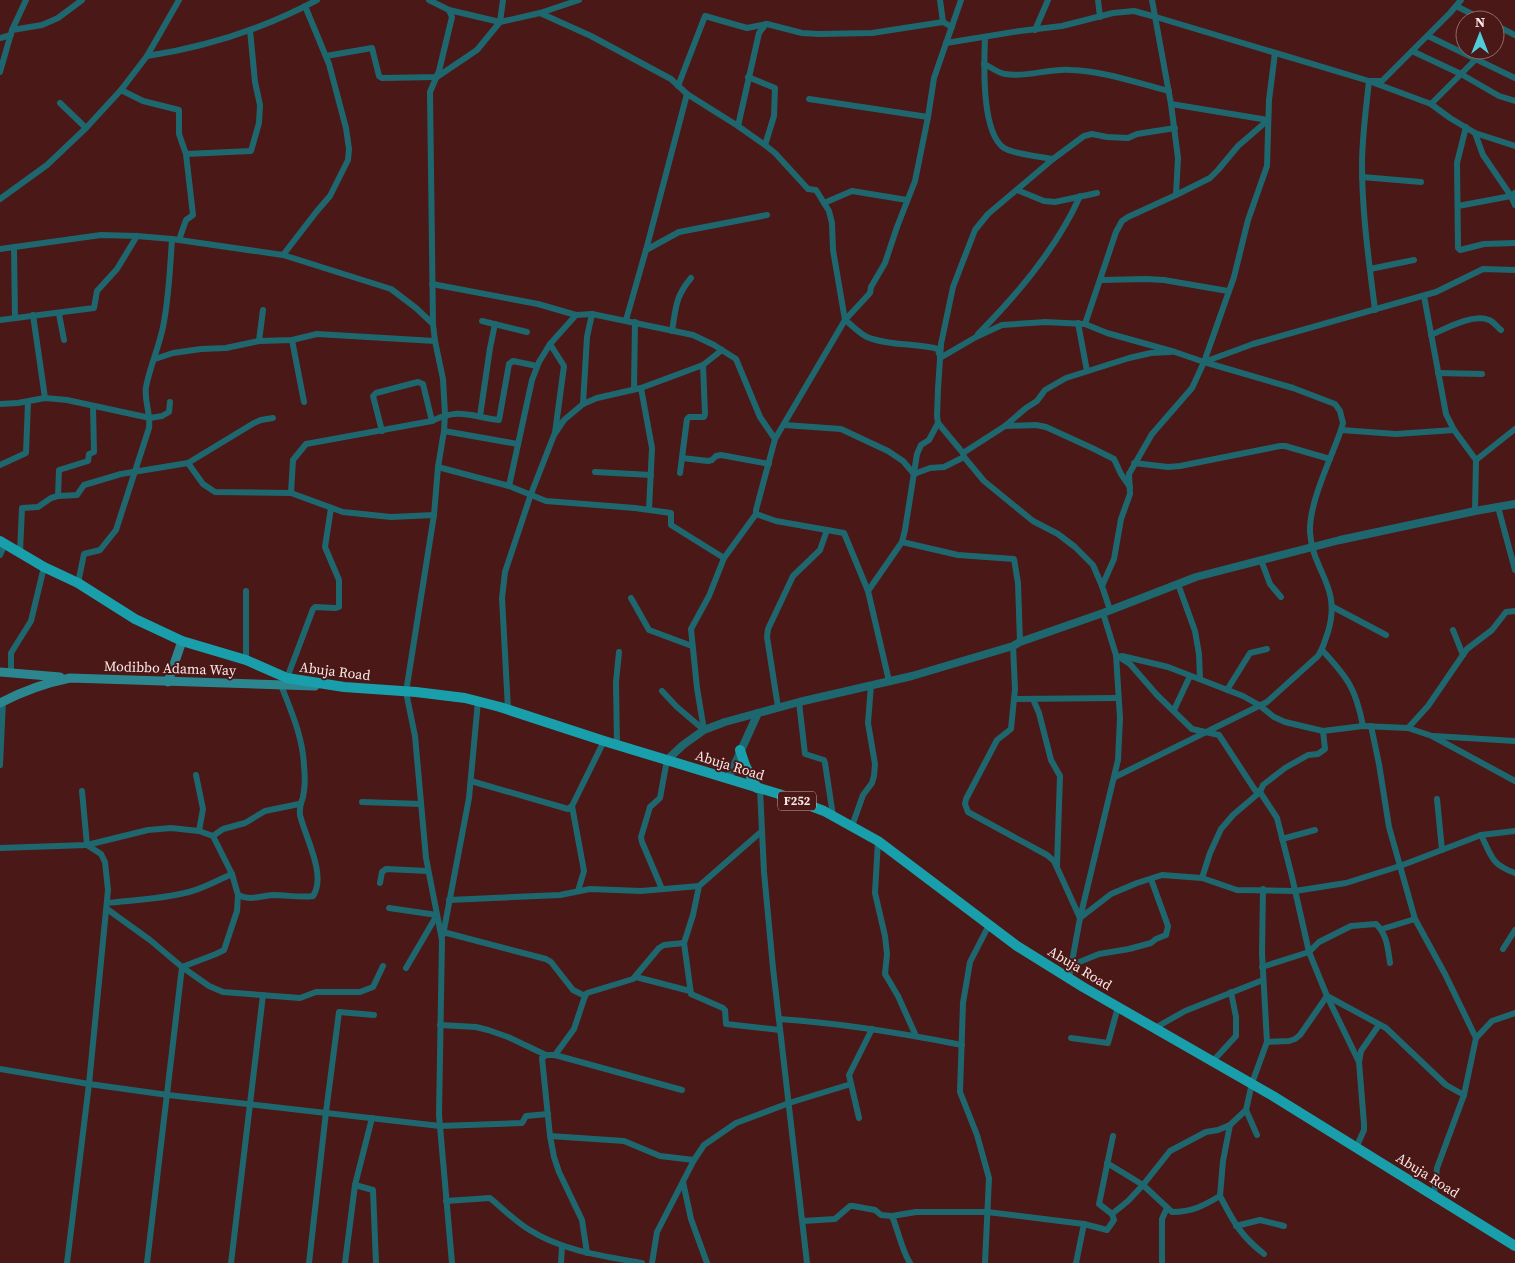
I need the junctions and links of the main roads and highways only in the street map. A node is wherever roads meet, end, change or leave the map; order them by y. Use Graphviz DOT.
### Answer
graph roads {
  1 [pos="2,542"];
  2 [pos="182,641"];
  3 [pos="0,672"];
  4 [pos="70,678"];
  5 [pos="168,682"];
  6 [pos="284,682"];
  7 [pos="1,702"];
  8 [pos="740,750"];
  9 [pos="759,788"];
  10 [pos="1515,1246"];
  1 -- 2 [label="main road, Abuja Road / F252"];
  2 -- 5 [label="main road"];
  2 -- 6 [label="main road, Abuja Road / F252"];
  3 -- 4 [label="main road"];
  4 -- 5 [label="main road, Modibbo Adama Way"];
  4 -- 7 [label="main road, Modibbo Adama Way"];
  5 -- 6 [label="main road, Modibbo Adama Way"];
  6 -- 9 [label="main road, Abuja Road / F252"];
  8 -- 9 [label="main road"];
  9 -- 10 [label="main road, Abuja Road / F252"];
}
